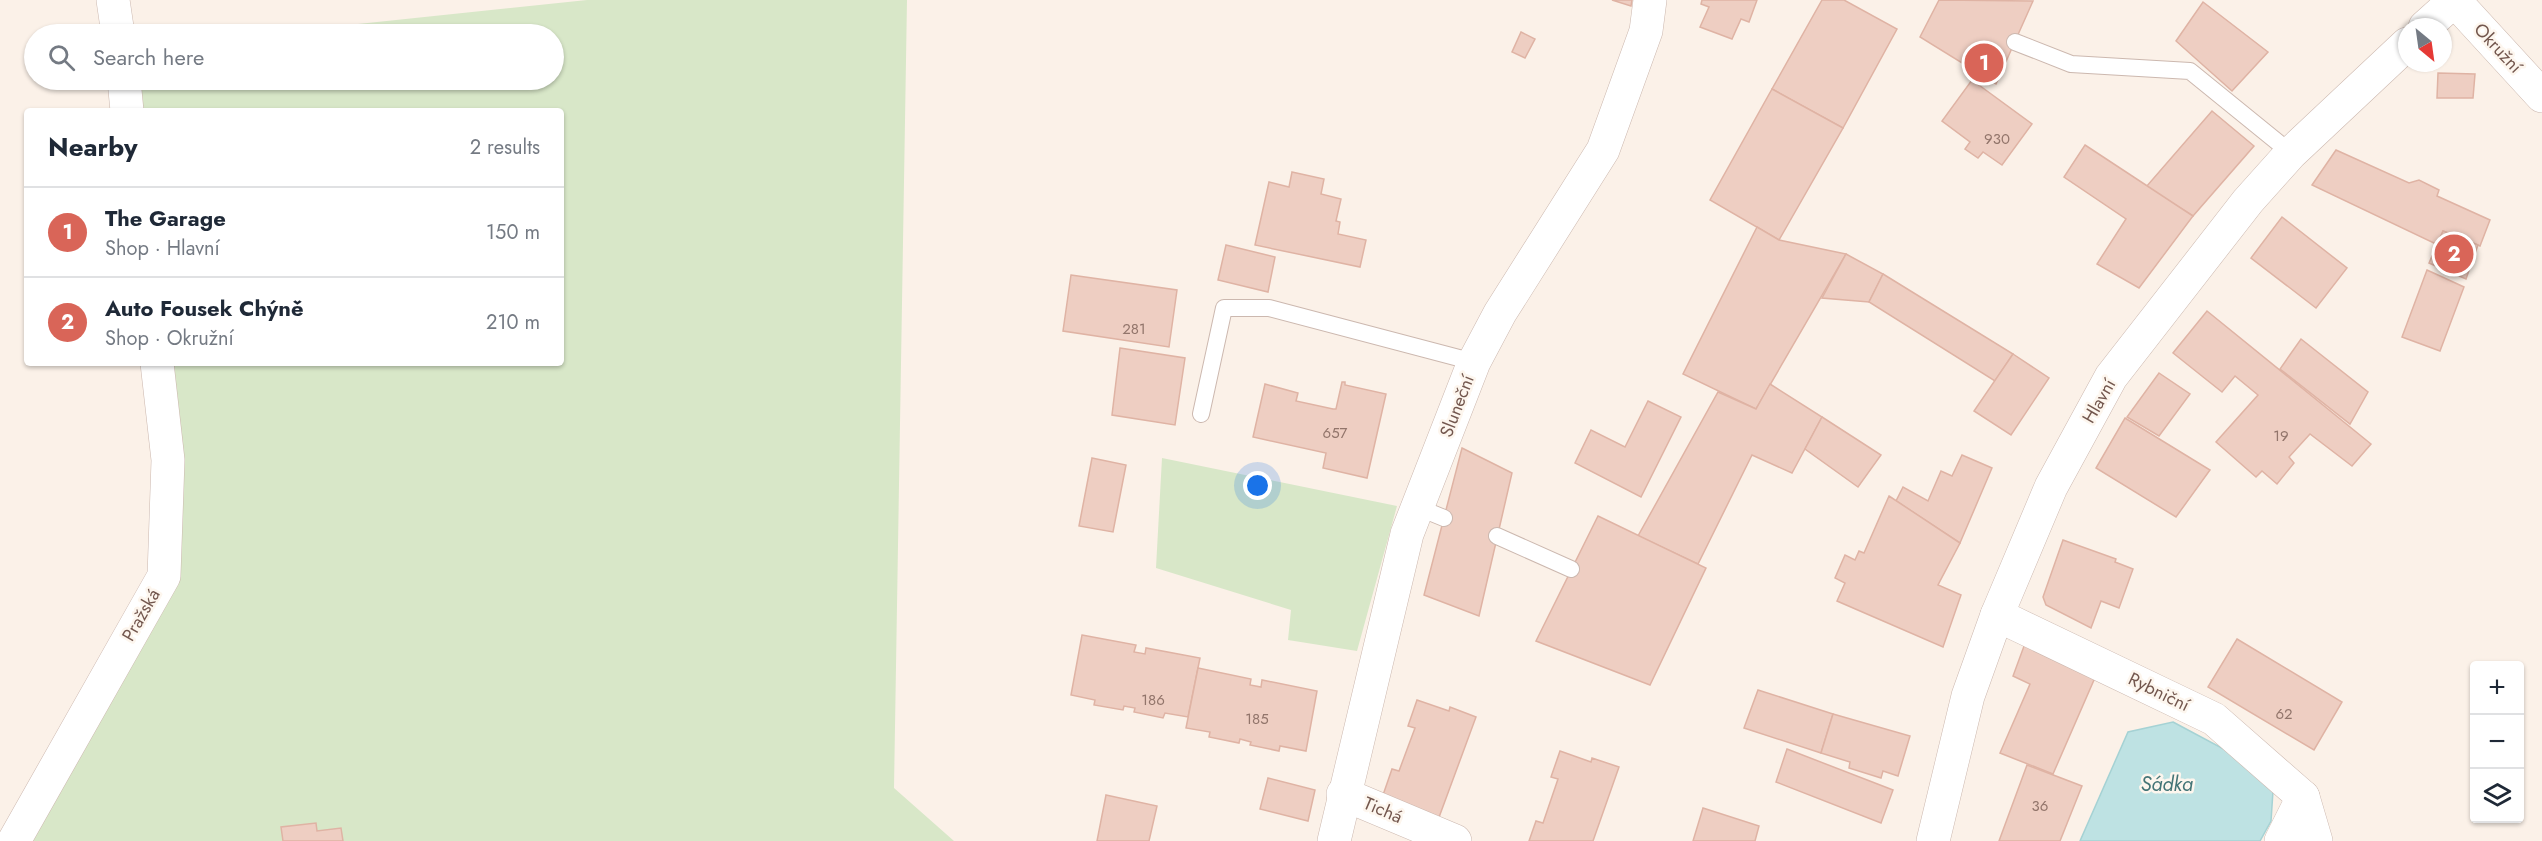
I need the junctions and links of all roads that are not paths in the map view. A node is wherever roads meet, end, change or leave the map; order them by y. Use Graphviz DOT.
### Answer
graph roads {
  1 [pos="113,0"];
  2 [pos="1650,0"];
  3 [pos="2454,0"];
  4 [pos="2435,18"];
  5 [pos="117,24"];
  6 [pos="2015,42"];
  7 [pos="2398,52"];
  8 [pos="125,90"];
  9 [pos="2542,96"];
  10 [pos="128,108"];
  11 [pos="2291,153"];
  12 [pos="1474,362"];
  13 [pos="157,366"];
  14 [pos="1201,414"];
  15 [pos="1497,536"];
  16 [pos="1571,569"];
  17 [pos="1997,615"];
  18 [pos="1343,794"];
  19 [pos="2303,797"];
  20 [pos="14,841"];
  21 [pos="1334,841"];
  22 [pos="1455,841"];
  23 [pos="1933,841"];
  24 [pos="2281,841"];
  25 [pos="2316,841"];
  1 -- 5 [label="street"];
  2 -- 12 [label="street, Sluneční"];
  3 -- 4 [label="street"];
  3 -- 9 [label="street, Okružní"];
  6 -- 11 [label="lane"];
  7 -- 11 [label="street, Hlavní"];
  8 -- 10 [label="street"];
  11 -- 17 [label="street, Hlavní"];
  12 -- 14 [label="lane"];
  12 -- 18 [label="street, Sluneční"];
  13 -- 20 [label="street, Pražská"];
  15 -- 16 [label="lane"];
  17 -- 19 [label="street, Rybniční"];
  17 -- 23 [label="street, Hlavní"];
  18 -- 21 [label="street, Sluneční"];
  18 -- 22 [label="street, Tichá"];
  19 -- 24 [label="street"];
  19 -- 25 [label="street"];
}
